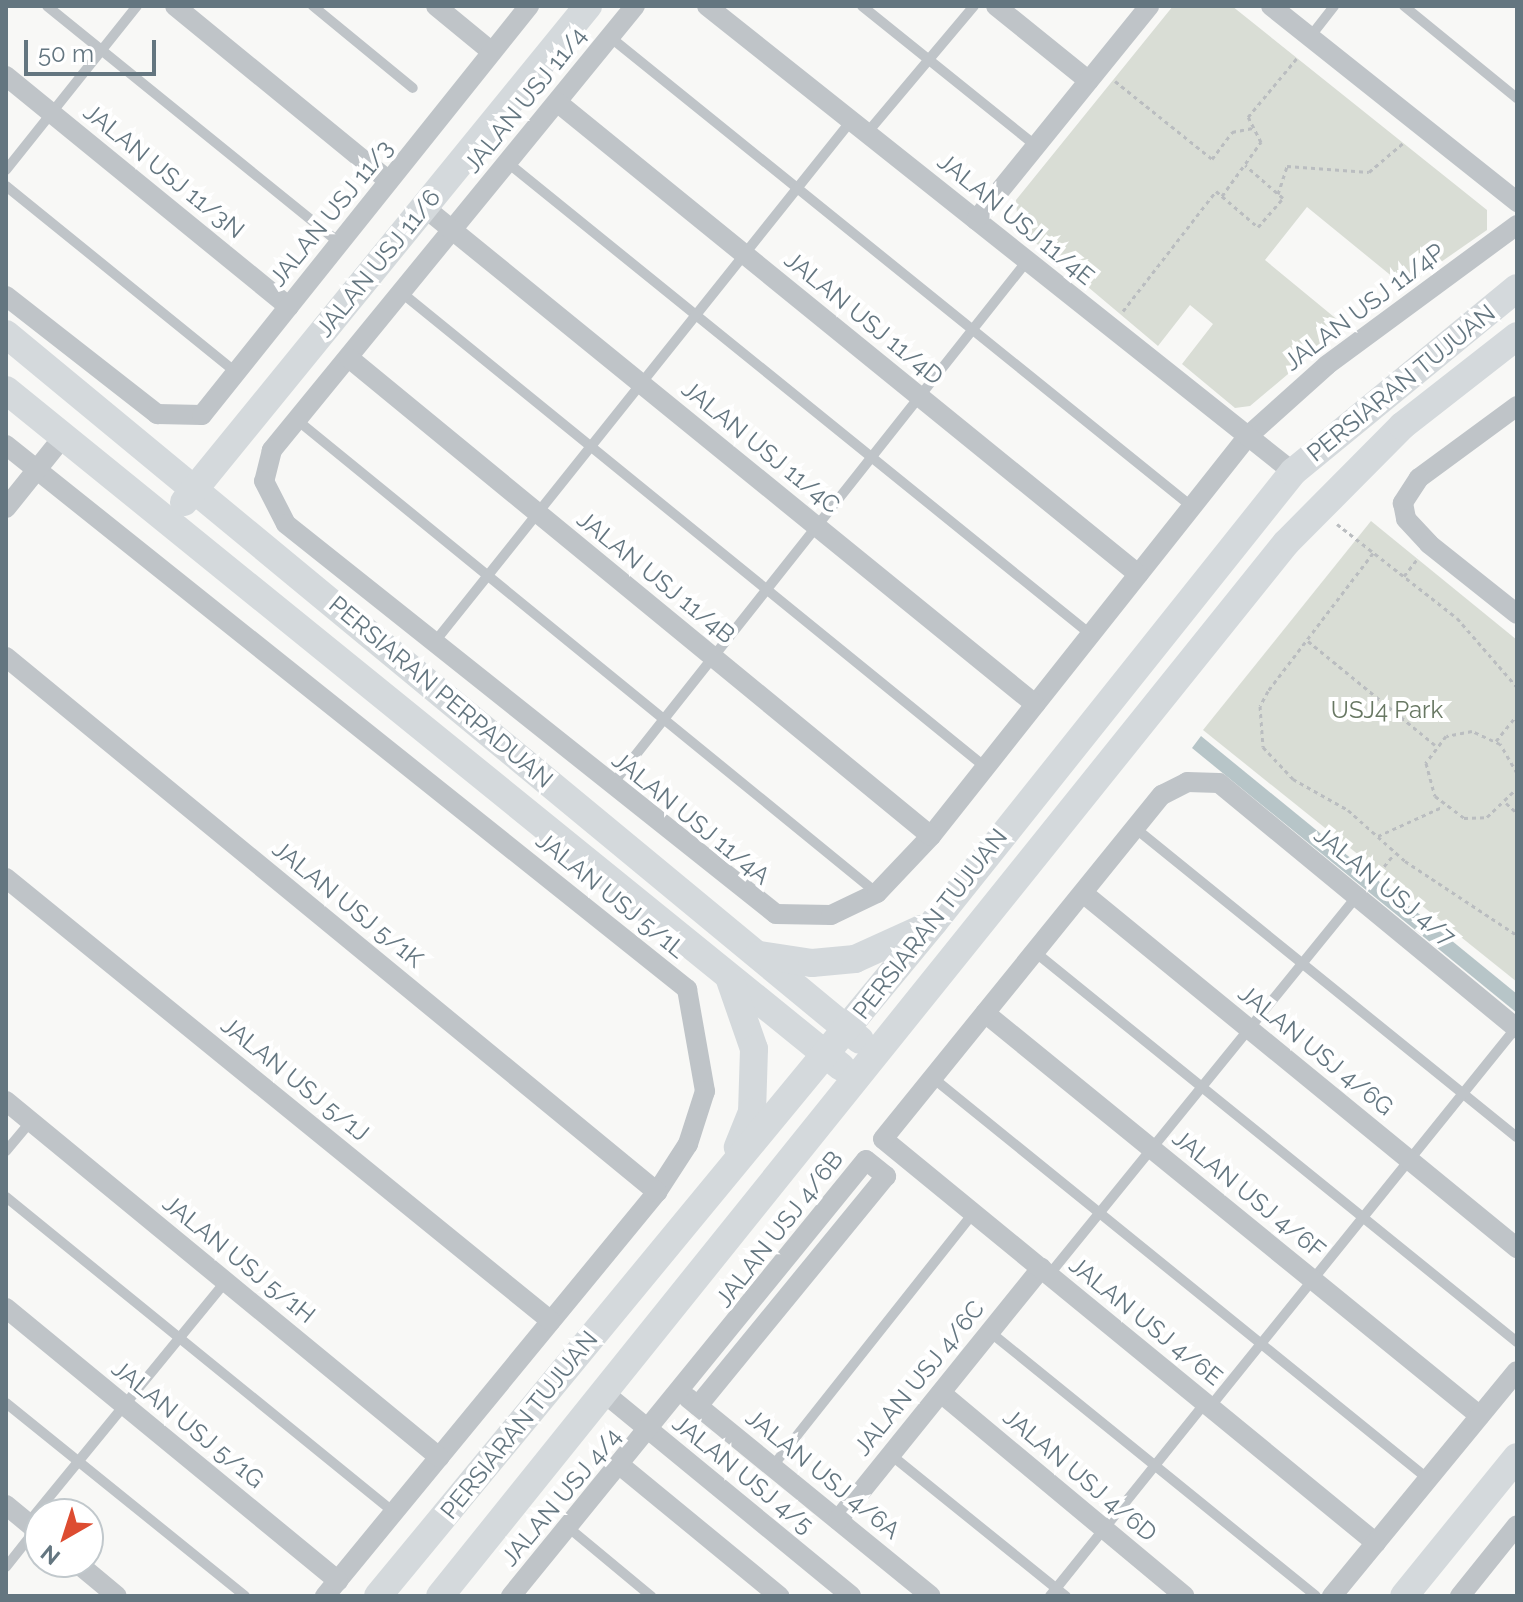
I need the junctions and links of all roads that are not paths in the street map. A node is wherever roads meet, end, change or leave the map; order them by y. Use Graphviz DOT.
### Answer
graph roads {
  1 [pos="47,6"];
  2 [pos="137,6"];
  3 [pos="175,6"];
  4 [pos="313,6"];
  5 [pos="436,6"];
  6 [pos="529,6"];
  7 [pos="588,6"];
  8 [pos="635,6"];
  9 [pos="707,6"];
  10 [pos="862,6"];
  11 [pos="974,6"];
  12 [pos="996,6"];
  13 [pos="1271,6"];
  14 [pos="1334,6"];
  15 [pos="1404,6"];
  16 [pos="1142,9"];
  17 [pos="610,37"];
  18 [pos="1310,37"];
  19 [pos="102,50"];
  20 [pos="492,52"];
  21 [pos="929,60"];
  22 [pos="1094,74"];
  23 [pos="6,76"];
  24 [pos="413,88"];
  25 [pos="1517,98"];
  26 [pos="557,102"];
  27 [pos="51,113"];
  28 [pos="859,127"];
  29 [pos="1036,146"];
  30 [pos="508,163"];
  31 [pos="6,170"];
  32 [pos="389,181"];
  33 [pos="6,186"];
  34 [pos="797,188"];
  35 [pos="1517,202"];
  36 [pos="424,207"];
  37 [pos="976,220"];
  38 [pos="1517,225"];
  39 [pos="453,230"];
  40 [pos="340,243"];
  41 [pos="745,255"];
  42 [pos="1027,261"];
  43 [pos="1517,288"];
  44 [pos="402,293"];
  45 [pos="6,296"];
  46 [pos="289,307"];
  47 [pos="695,317"];
  48 [pos="974,328"];
  49 [pos="6,334"];
  50 [pos="1517,336"];
  51 [pos="349,358"];
  52 [pos="236,372"];
  53 [pos="641,384"];
  54 [pos="6,390"];
  55 [pos="919,397"];
  56 [pos="1515,410"];
  57 [pos="297,420"];
  58 [pos="1248,436"];
  59 [pos="63,437"];
  60 [pos="6,445"];
  61 [pos="591,447"];
  62 [pos="272,450"];
  63 [pos="871,458"];
  64 [pos="36,470"];
  65 [pos="1293,472"];
  66 [pos="196,488"];
  67 [pos="1191,506"];
  68 [pos="6,508"];
  69 [pos="537,513"];
  70 [pos="169,521"];
  71 [pos="817,526"];
  72 [pos="489,574"];
  73 [pos="1138,574"];
  74 [pos="766,590"];
  75 [pos="1517,614"];
  76 [pos="1090,634"];
  77 [pos="433,644"];
  78 [pos="6,657"];
  79 [pos="713,657"];
  80 [pos="1035,704"];
  81 [pos="666,716"];
  82 [pos="985,767"];
  83 [pos="610,787"];
  84 [pos="1135,828"];
  85 [pos="931,836"];
  86 [pos="6,878"];
  87 [pos="877,893"];
  88 [pos="1083,893"];
  89 [pos="1357,896"];
  90 [pos="934,922"];
  91 [pos="1035,952"];
  92 [pos="758,955"];
  93 [pos="1304,961"];
  94 [pos="726,973"];
  95 [pos="985,1013"];
  96 [pos="847,1029"];
  97 [pos="1249,1029"];
  98 [pos="1517,1029"];
  99 [pos="875,1052"];
  100 [pos="826,1054"];
  101 [pos="853,1077"];
  102 [pos="933,1078"];
  103 [pos="1201,1088"];
  104 [pos="1464,1093"];
  105 [pos="6,1101"];
  106 [pos="31,1121"];
  107 [pos="1517,1137"];
  108 [pos="1152,1148"];
  109 [pos="6,1151"];
  110 [pos="1409,1160"];
  111 [pos="714,1189"];
  112 [pos="657,1192"];
  113 [pos="6,1197"];
  114 [pos="1101,1211"];
  115 [pos="973,1213"];
  116 [pos="1364,1217"];
  117 [pos="1517,1248"];
  118 [pos="1045,1272"];
  119 [pos="1313,1280"];
  120 [pos="226,1281"];
  121 [pos="6,1308"];
  122 [pos="551,1321"];
  123 [pos="990,1332"];
  124 [pos="179,1338"];
  125 [pos="1517,1342"];
  126 [pos="1262,1343"];
  127 [pos="1517,1371"];
  128 [pos="603,1392"];
  129 [pos="941,1393"];
  130 [pos="690,1400"];
  131 [pos="6,1403"];
  132 [pos="124,1405"];
  133 [pos="1207,1405"];
  134 [pos="1480,1416"];
  135 [pos="651,1431"];
  136 [pos="891,1455"];
  137 [pos="439,1457"];
  138 [pos="1517,1457"];
  139 [pos="78,1462"];
  140 [pos="1156,1465"];
  141 [pos="621,1466"];
  142 [pos="772,1467"];
  143 [pos="1428,1479"];
  144 [pos="54,1498"];
  145 [pos="6,1505"];
  146 [pos="394,1512"];
  147 [pos="24,1520"];
  148 [pos="838,1520"];
  149 [pos="1517,1525"];
  150 [pos="569,1528"];
  151 [pos="1105,1529"];
  152 [pos="24,1542"];
  153 [pos="1376,1543"];
  154 [pos="6,1567"];
  155 [pos="95,1578"];
  156 [pos="331,1588"];
  157 [pos="1053,1592"];
  158 [pos="518,1594"];
  159 [pos="117,1596"];
  160 [pos="245,1596"];
  161 [pos="378,1596"];
  162 [pos="440,1596"];
  163 [pos="651,1596"];
  164 [pos="779,1596"];
  165 [pos="851,1596"];
  166 [pos="931,1596"];
  167 [pos="1066,1596"];
  168 [pos="1185,1596"];
  169 [pos="1316,1596"];
  170 [pos="1332,1596"];
  171 [pos="1404,1596"];
  172 [pos="1460,1596"];
  1 -- 19 [label="lane"];
  2 -- 19 [label="lane"];
  3 -- 32 [label="street"];
  4 -- 24 [label="lane"];
  5 -- 20 [label="street"];
  6 -- 20 [label="street, JALAN USJ 11/3"];
  7 -- 36 [label="main road, JALAN USJ 11/6"];
  8 -- 17 [label="street, JALAN USJ 11/4"];
  9 -- 28 [label="street, JALAN USJ 11/4E"];
  10 -- 21 [label="lane"];
  11 -- 21 [label="lane"];
  12 -- 22 [label="street"];
  13 -- 18 [label="street"];
  14 -- 18 [label="lane"];
  15 -- 25 [label="lane"];
  16 -- 22 [label="street"];
  17 -- 26 [label="street, JALAN USJ 11/4"];
  17 -- 34 [label="lane"];
  18 -- 35 [label="street"];
  19 -- 27 [label="lane"];
  19 -- 40 [label="lane"];
  20 -- 32 [label="street, JALAN USJ 11/3"];
  21 -- 28 [label="lane"];
  21 -- 29 [label="lane"];
  22 -- 29 [label="street"];
  23 -- 27 [label="street, JALAN USJ 11/3N"];
  26 -- 30 [label="street, JALAN USJ 11/4"];
  26 -- 41 [label="street, JALAN USJ 11/4D"];
  27 -- 31 [label="lane"];
  27 -- 46 [label="street, JALAN USJ 11/3N"];
  28 -- 34 [label="lane"];
  28 -- 37 [label="street, JALAN USJ 11/4E"];
  29 -- 37 [label="street"];
  30 -- 39 [label="street, JALAN USJ 11/4"];
  30 -- 47 [label="lane"];
  32 -- 40 [label="street, JALAN USJ 11/3"];
  33 -- 52 [label="lane"];
  34 -- 41 [label="lane"];
  34 -- 48 [label="lane"];
  36 -- 39 [label="street, JALAN USJ 11/4C"];
  36 -- 66 [label="main road, JALAN USJ 11/6"];
  37 -- 42 [label="street, JALAN USJ 11/4E"];
  38 -- 58 [label="street, JALAN USJ 11/4P"];
  39 -- 44 [label="street, JALAN USJ 11/4"];
  39 -- 53 [label="street, JALAN USJ 11/4C"];
  40 -- 46 [label="street, JALAN USJ 11/3"];
  41 -- 47 [label="lane"];
  41 -- 55 [label="street, JALAN USJ 11/4D"];
  42 -- 48 [label="lane"];
  42 -- 58 [label="street, JALAN USJ 11/4E"];
  43 -- 65 [label="main road, PERSIARAN TUJUAN"];
  44 -- 51 [label="street, JALAN USJ 11/4"];
  44 -- 61 [label="lane"];
  45 -- 52 [label="street, JALAN USJ 11/3"];
  46 -- 52 [label="street, JALAN USJ 11/3"];
  47 -- 53 [label="lane"];
  47 -- 63 [label="lane"];
  48 -- 55 [label="lane"];
  48 -- 67 [label="lane"];
  49 -- 66 [label="main road, PERSIARAN PERPADUAN"];
  50 -- 99 [label="main road, PERSIARAN TUJUAN"];
  51 -- 57 [label="street, JALAN USJ 11/4"];
  51 -- 69 [label="street, JALAN USJ 11/4B"];
  53 -- 61 [label="lane"];
  53 -- 71 [label="street, JALAN USJ 11/4C"];
  54 -- 59 [label="main road, PERSIARAN PERPADUAN"];
  55 -- 63 [label="lane"];
  55 -- 73 [label="street, JALAN USJ 11/4D"];
  56 -- 75 [label="street"];
  57 -- 62 [label="street, JALAN USJ 11/4"];
  57 -- 72 [label="lane"];
  58 -- 65 [label="street, JALAN USJ 11/4E"];
  58 -- 67 [label="street, JALAN USJ 11/4A"];
  59 -- 64 [label="street"];
  59 -- 70 [label="main road, PERSIARAN PERPADUAN"];
  60 -- 64 [label="street, JALAN USJ 5/1L"];
  61 -- 69 [label="lane"];
  61 -- 74 [label="lane"];
  62 -- 77 [label="street, JALAN USJ 11/4A"];
  63 -- 71 [label="lane"];
  63 -- 76 [label="lane"];
  64 -- 68 [label="street"];
  64 -- 112 [label="street, JALAN USJ 5/1L"];
  65 -- 90 [label="main road, PERSIARAN TUJUAN"];
  66 -- 70 [label="main road, JALAN USJ 11/6"];
  66 -- 92 [label="main road, PERSIARAN PERPADUAN"];
  67 -- 73 [label="street, JALAN USJ 11/4A"];
  69 -- 72 [label="lane"];
  69 -- 79 [label="street, JALAN USJ 11/4B"];
  70 -- 94 [label="main road, PERSIARAN PERPADUAN"];
  71 -- 74 [label="lane"];
  71 -- 80 [label="street, JALAN USJ 11/4C"];
  72 -- 77 [label="lane"];
  72 -- 81 [label="lane"];
  73 -- 76 [label="street, JALAN USJ 11/4A"];
  74 -- 79 [label="lane"];
  74 -- 82 [label="lane"];
  76 -- 80 [label="street, JALAN USJ 11/4A"];
  77 -- 83 [label="street, JALAN USJ 11/4A"];
  78 -- 112 [label="street, JALAN USJ 5/1K"];
  79 -- 81 [label="lane"];
  79 -- 85 [label="street, JALAN USJ 11/4B"];
  80 -- 82 [label="street, JALAN USJ 11/4A"];
  81 -- 83 [label="lane"];
  81 -- 87 [label="lane"];
  82 -- 85 [label="street, JALAN USJ 11/4A"];
  83 -- 87 [label="street, JALAN USJ 11/4A"];
  84 -- 88 [label="street"];
  84 -- 89 [label="street, JALAN USJ 4/7"];
  84 -- 93 [label="lane"];
  85 -- 87 [label="street, JALAN USJ 11/4A"];
  86 -- 122 [label="street, JALAN USJ 5/1J"];
  88 -- 91 [label="street"];
  88 -- 97 [label="street, JALAN USJ 4/6G"];
  89 -- 93 [label="lane"];
  89 -- 98 [label="street, JALAN USJ 4/7"];
  90 -- 92 [label="main road"];
  90 -- 96 [label="main road, PERSIARAN TUJUAN"];
  91 -- 95 [label="street"];
  91 -- 103 [label="lane"];
  92 -- 96 [label="main road, PERSIARAN PERPADUAN"];
  93 -- 97 [label="lane"];
  93 -- 104 [label="lane"];
  94 -- 100 [label="main road, PERSIARAN PERPADUAN"];
  94 -- 111 [label="main road"];
  95 -- 102 [label="street"];
  95 -- 108 [label="street, JALAN USJ 4/6F"];
  96 -- 99 [label="main road, PERSIARAN PERPADUAN"];
  96 -- 100 [label="main road, PERSIARAN TUJUAN"];
  97 -- 103 [label="lane"];
  97 -- 110 [label="street, JALAN USJ 4/6G"];
  98 -- 104 [label="lane"];
  99 -- 101 [label="main road, PERSIARAN TUJUAN"];
  100 -- 101 [label="main road, PERSIARAN PERPADUAN"];
  100 -- 111 [label="main road, PERSIARAN TUJUAN"];
  101 -- 128 [label="main road, PERSIARAN TUJUAN"];
  102 -- 114 [label="lane"];
  102 -- 115 [label="street, JALAN USJ 4/6E"];
  103 -- 108 [label="lane"];
  103 -- 116 [label="lane"];
  104 -- 107 [label="lane"];
  104 -- 110 [label="lane"];
  105 -- 106 [label="street, JALAN USJ 5/1H"];
  106 -- 109 [label="lane"];
  106 -- 120 [label="street, JALAN USJ 5/1H"];
  108 -- 114 [label="lane"];
  108 -- 119 [label="street, JALAN USJ 4/6F"];
  110 -- 116 [label="lane"];
  110 -- 117 [label="street, JALAN USJ 4/6G"];
  111 -- 161 [label="main road, PERSIARAN TUJUAN"];
  112 -- 122 [label="street, JALAN USJ 5/1L"];
  113 -- 124 [label="lane"];
  114 -- 118 [label="lane"];
  114 -- 126 [label="lane"];
  115 -- 118 [label="street, JALAN USJ 4/6E"];
  115 -- 142 [label="lane"];
  116 -- 119 [label="lane"];
  116 -- 125 [label="lane"];
  118 -- 123 [label="street, JALAN USJ 4/6C"];
  118 -- 133 [label="street, JALAN USJ 4/6E"];
  119 -- 126 [label="lane"];
  119 -- 134 [label="street, JALAN USJ 4/6F"];
  120 -- 124 [label="lane"];
  120 -- 137 [label="street, JALAN USJ 5/1H"];
  121 -- 132 [label="street, JALAN USJ 5/1G"];
  122 -- 137 [label="street, JALAN USJ 5/1L"];
  123 -- 129 [label="street, JALAN USJ 4/6C"];
  123 -- 140 [label="lane"];
  124 -- 132 [label="lane"];
  124 -- 146 [label="lane"];
  126 -- 133 [label="lane"];
  126 -- 143 [label="lane"];
  127 -- 134 [label="street"];
  128 -- 135 [label="street, JALAN USJ 4/5"];
  128 -- 162 [label="main road, PERSIARAN TUJUAN"];
  129 -- 136 [label="street, JALAN USJ 4/6C"];
  129 -- 151 [label="street, JALAN USJ 4/6D"];
  130 -- 130 [label="street, JALAN USJ 4/6B"];
  130 -- 135 [label="street, JALAN USJ 4/6B"];
  130 -- 142 [label="street, JALAN USJ 4/6A"];
  131 -- 139 [label="lane"];
  132 -- 139 [label="lane"];
  132 -- 156 [label="street, JALAN USJ 5/1G"];
  133 -- 140 [label="lane"];
  133 -- 153 [label="street, JALAN USJ 4/6E"];
  134 -- 143 [label="street"];
  135 -- 141 [label="street, JALAN USJ 4/4"];
  135 -- 165 [label="street, JALAN USJ 4/5"];
  136 -- 148 [label="street, JALAN USJ 4/6C"];
  136 -- 157 [label="lane"];
  137 -- 146 [label="street, JALAN USJ 5/1L"];
  138 -- 171 [label="main road"];
  139 -- 144 [label="lane"];
  139 -- 160 [label="lane"];
  140 -- 151 [label="lane"];
  140 -- 169 [label="lane"];
  141 -- 150 [label="street, JALAN USJ 4/4"];
  141 -- 164 [label="street"];
  142 -- 148 [label="street, JALAN USJ 4/6A"];
  143 -- 153 [label="street"];
  145 -- 147 [label="street"];
  146 -- 156 [label="street, JALAN USJ 5/1L"];
  148 -- 166 [label="street, JALAN USJ 4/6A"];
  149 -- 172 [label="street"];
  150 -- 158 [label="street, JALAN USJ 4/4"];
  150 -- 163 [label="lane"];
  151 -- 157 [label="lane"];
  151 -- 168 [label="street, JALAN USJ 4/6D"];
  152 -- 154 [label="lane"];
  153 -- 170 [label="street"];
  155 -- 159 [label="street"];
  157 -- 167 [label="lane"];
}
